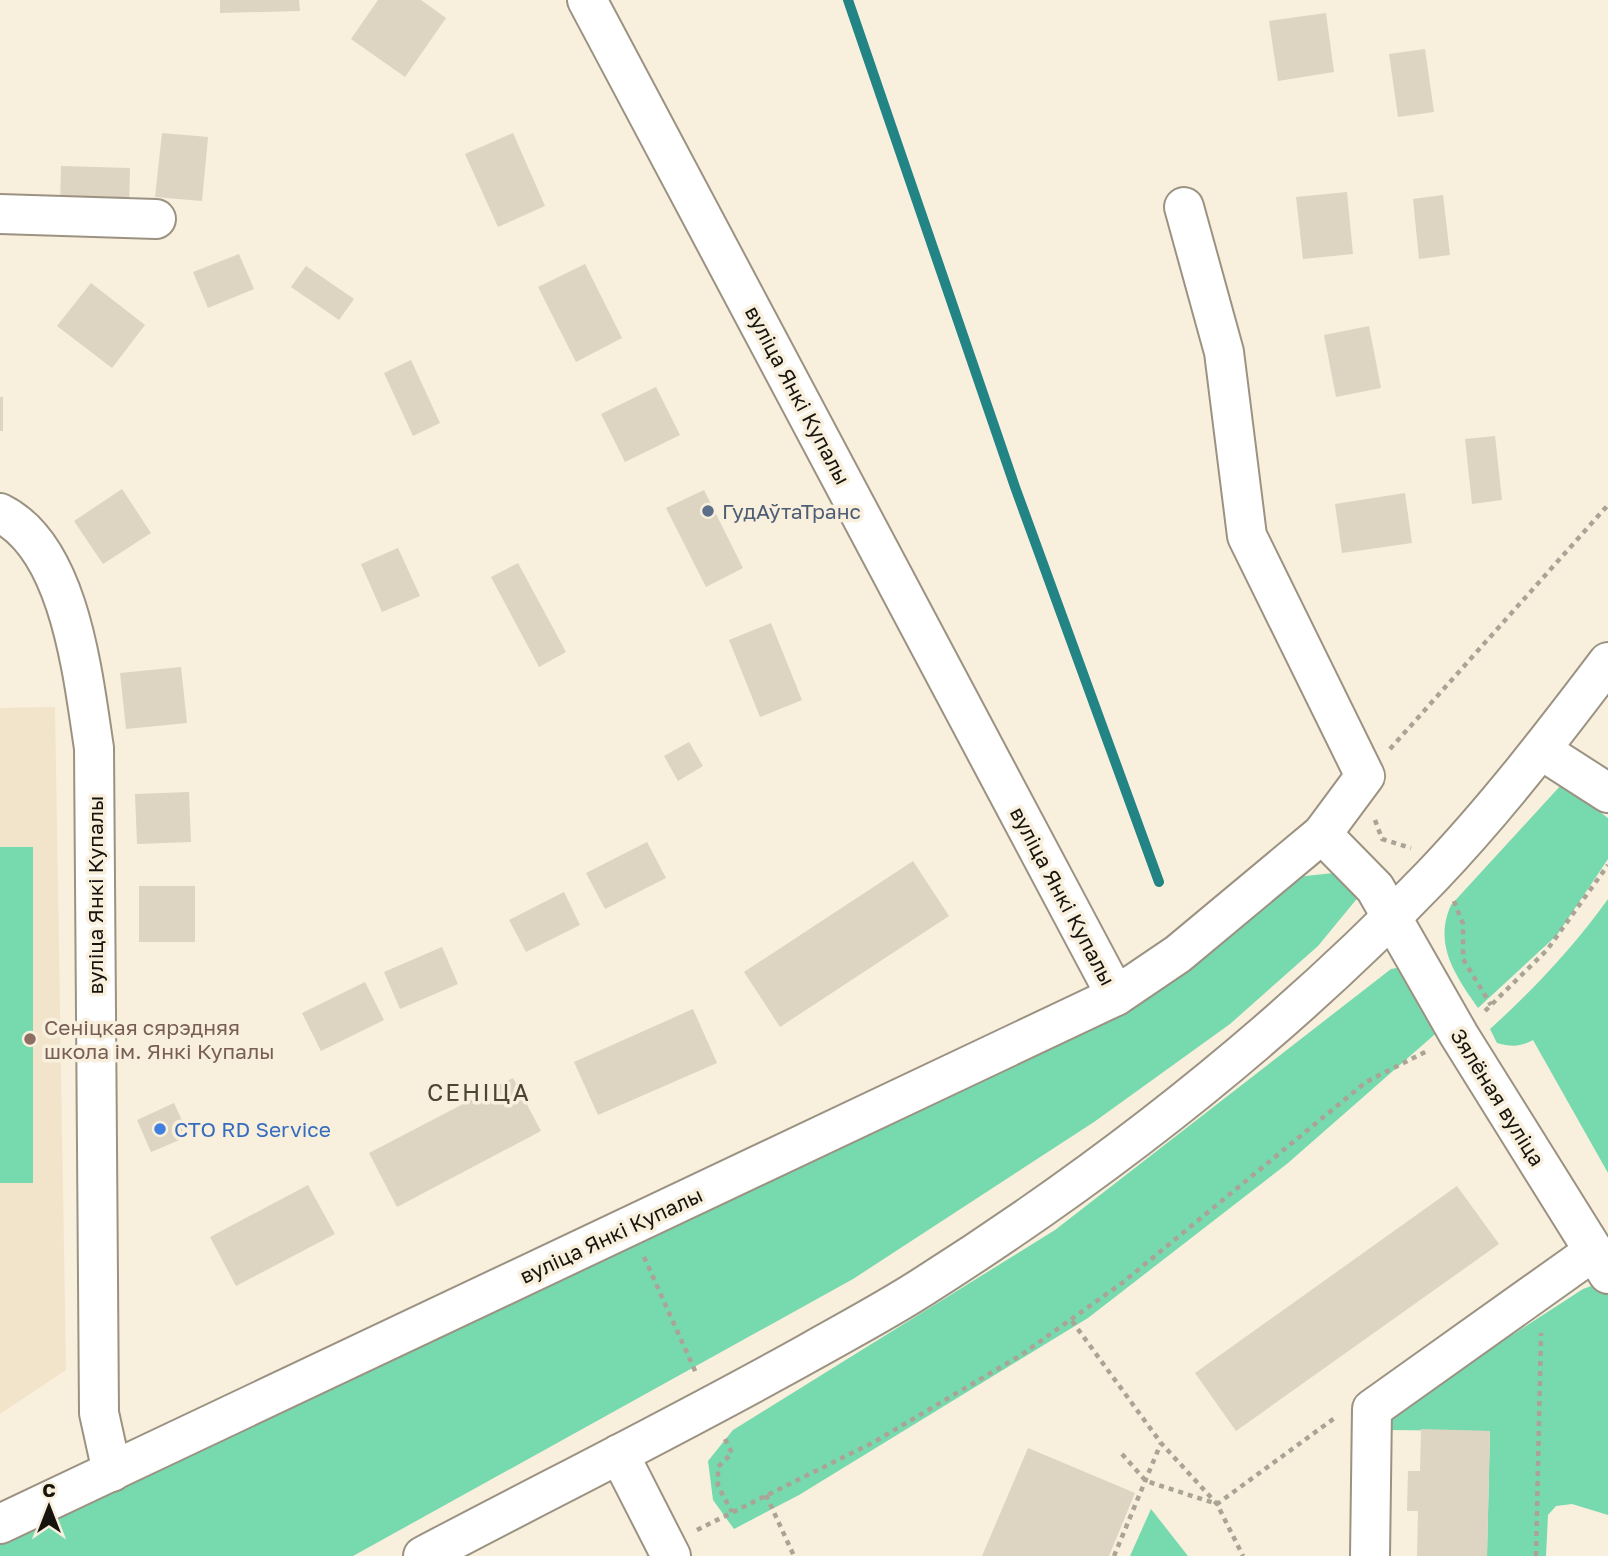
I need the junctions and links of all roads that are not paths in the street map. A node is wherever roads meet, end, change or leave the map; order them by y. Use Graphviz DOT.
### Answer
graph roads {
  1 [pos="587,0"];
  2 [pos="1185,207"];
  3 [pos="0,214"];
  4 [pos="156,219"];
  5 [pos="0,513"];
  6 [pos="1608,662"];
  7 [pos="1541,750"];
  8 [pos="1608,793"];
  9 [pos="1322,834"];
  10 [pos="1391,917"];
  11 [pos="1116,996"];
  12 [pos="1601,1262"];
  13 [pos="619,1454"];
  14 [pos="112,1472"];
  15 [pos="0,1524"];
  16 [pos="423,1556"];
  17 [pos="671,1556"];
  18 [pos="1370,1556"];
  1 -- 11 [label="street, вуліца Янкі Купалы"];
  2 -- 9 [label="street"];
  3 -- 4 [label="street"];
  5 -- 14 [label="street, вуліца Янкі Купалы"];
  6 -- 7 [label="street"];
  7 -- 8 [label="street"];
  7 -- 10 [label="street"];
  9 -- 10 [label="street, Зялёная вуліца"];
  9 -- 11 [label="street"];
  10 -- 12 [label="street, Зялёная вуліца"];
  10 -- 13 [label="street"];
  11 -- 14 [label="street, вуліца Янкі Купалы"];
  12 -- 18 [label="street"];
  13 -- 16 [label="street"];
  13 -- 17 [label="street"];
  14 -- 15 [label="street, вуліца Янкі Купалы"];
}
